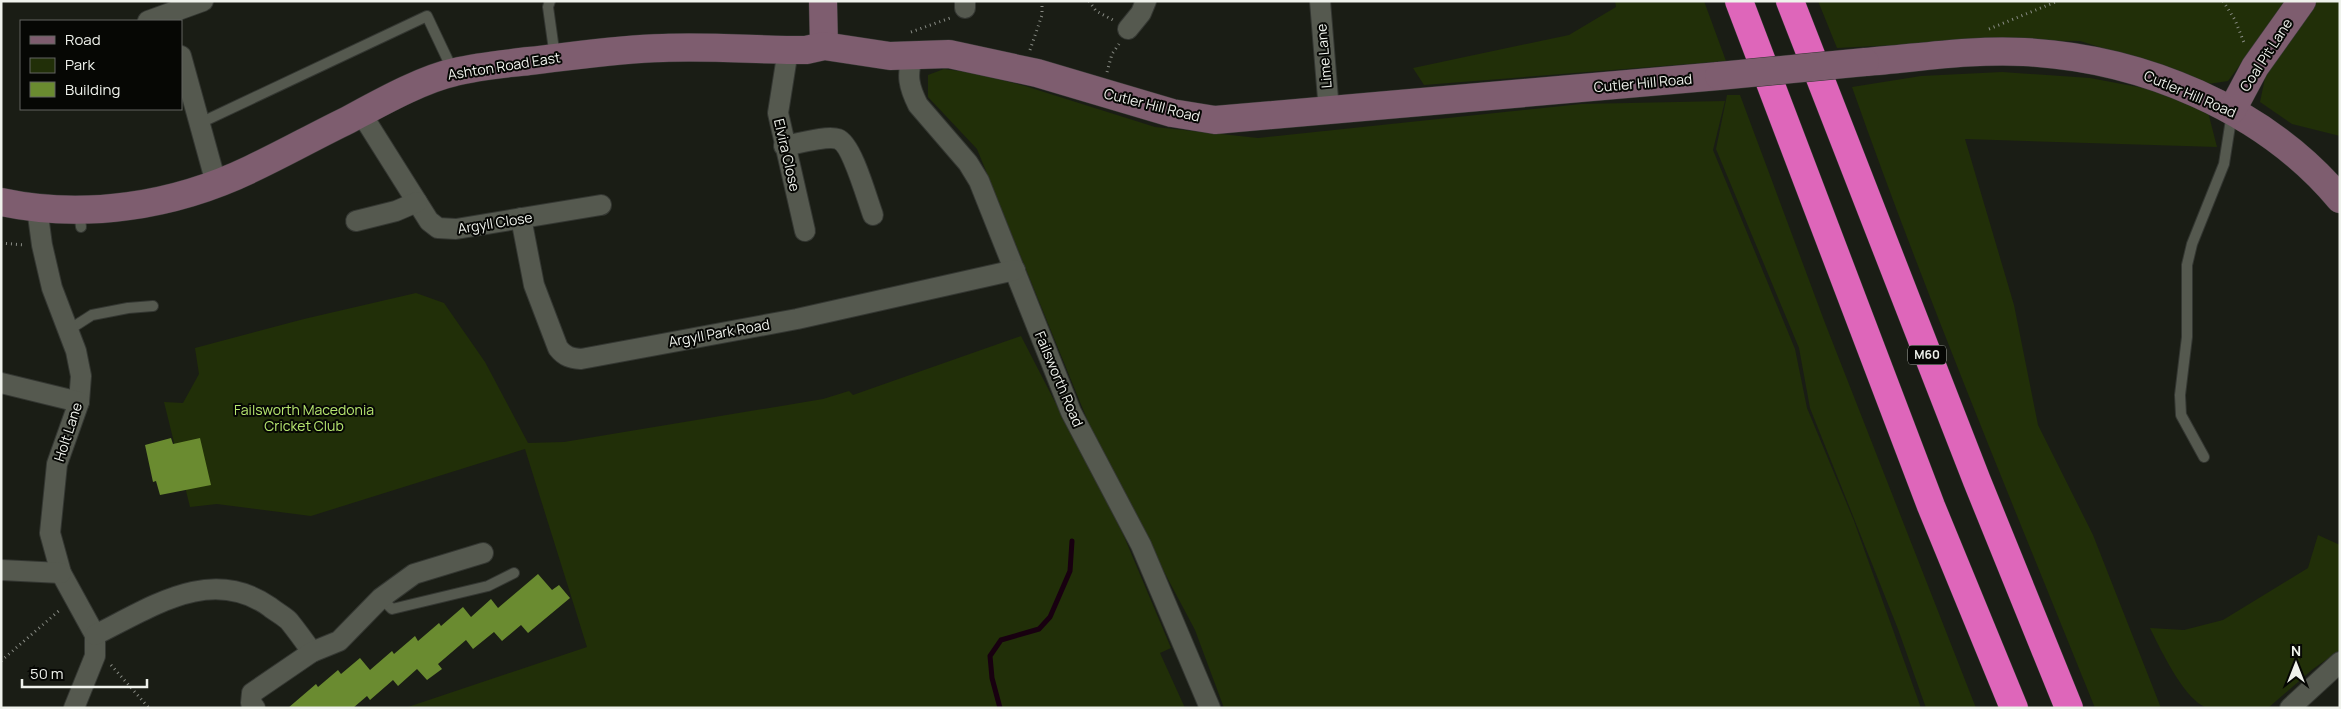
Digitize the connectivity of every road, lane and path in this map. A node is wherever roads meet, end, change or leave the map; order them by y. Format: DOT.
graph roads {
  1 [pos="202,1"];
  2 [pos="550,1"];
  3 [pos="823,1"];
  4 [pos="1042,1"];
  5 [pos="1089,1"];
  6 [pos="1146,1"];
  7 [pos="1320,1"];
  8 [pos="1739,1"];
  9 [pos="1790,1"];
  10 [pos="2058,1"];
  11 [pos="2224,1"];
  12 [pos="2302,1"];
  13 [pos="965,4"];
  14 [pos="170,12"];
  15 [pos="150,20"];
  16 [pos="1128,29"];
  17 [pos="911,45"];
  18 [pos="824,46"];
  19 [pos="788,50"];
  20 [pos="1977,53"];
  21 [pos="556,58"];
  22 [pos="182,60"];
  23 [pos="2254,67"];
  24 [pos="1023,69"];
  25 [pos="454,72"];
  26 [pos="1102,93"];
  27 [pos="2232,110"];
  28 [pos="1328,111"];
  29 [pos="361,113"];
  30 [pos="198,124"];
  31 [pos="784,146"];
  32 [pos="216,183"];
  33 [pos="2340,199"];
  34 [pos="1,202"];
  35 [pos="417,202"];
  36 [pos="601,205"];
  37 [pos="37,208"];
  38 [pos="873,214"];
  39 [pos="521,218"];
  40 [pos="356,221"];
  41 [pos="805,231"];
  42 [pos="1,243"];
  43 [pos="42,244"];
  44 [pos="1015,270"];
  45 [pos="154,306"];
  46 [pos="67,331"];
  47 [pos="1,383"];
  48 [pos="79,402"];
  49 [pos="2204,457"];
  50 [pos="483,553"];
  51 [pos="1,570"];
  52 [pos="61,573"];
  53 [pos="514,573"];
  54 [pos="75,598"];
  55 [pos="381,598"];
  56 [pos="95,634"];
  57 [pos="312,652"];
  58 [pos="95,656"];
  59 [pos="1,661"];
  60 [pos="2340,662"];
  61 [pos="2300,704"];
  62 [pos="74,708"];
  63 [pos="149,708"];
  64 [pos="255,708"];
  65 [pos="1210,708"];
  66 [pos="2014,708"];
  67 [pos="2069,708"];
  1 -- 14 [label="street"];
  2 -- 21 [label="lane"];
  3 -- 18 [label="street"];
  4 -- 24 [label="path"];
  5 -- 16 [label="path"];
  6 -- 16 [label="street"];
  7 -- 28 [label="street, Lime Lane"];
  8 -- 66 [label="highway"];
  9 -- 67 [label="highway, M60"];
  10 -- 20 [label="path"];
  11 -- 23 [label="path"];
  12 -- 23 [label="street, Coal Pit Lane"];
  13 -- 17 [label="path"];
  14 -- 15 [label="street"];
  16 -- 26 [label="path"];
  17 -- 18 [label="street, Ashton Road East"];
  17 -- 24 [label="street, Cutler Hill Road"];
  17 -- 44 [label="street, Failsworth Road"];
  18 -- 19 [label="street, Ashton Road East"];
  19 -- 21 [label="street, Ashton Road East"];
  19 -- 31 [label="street, Elvira Close"];
  20 -- 27 [label="street, Cutler Hill Road"];
  20 -- 28 [label="street, Cutler Hill Road, bridge"];
  21 -- 25 [label="street, Ashton Road East"];
  22 -- 30 [label="street"];
  23 -- 27 [label="street, Coal Pit Lane"];
  24 -- 26 [label="street, Cutler Hill Road"];
  25 -- 29 [label="street, Ashton Road East"];
  25 -- 30 [label="lane"];
  26 -- 28 [label="street, Cutler Hill Road"];
  27 -- 33 [label="street, Cutler Hill Road"];
  27 -- 49 [label="lane"];
  29 -- 32 [label="street, Ashton Road East"];
  29 -- 35 [label="street, Argyll Close"];
  30 -- 32 [label="street"];
  31 -- 38 [label="street"];
  31 -- 41 [label="street, Elvira Close"];
  32 -- 37 [label="street, Ashton Road East"];
  34 -- 37 [label="street, Ashton Road East"];
  35 -- 39 [label="street, Argyll Close"];
  35 -- 40 [label="street"];
  36 -- 39 [label="street, Argyll Close"];
  37 -- 43 [label="street, Holt Lane"];
  39 -- 44 [label="street, Argyll Park Road"];
  42 -- 43 [label="path"];
  43 -- 46 [label="street, Holt Lane"];
  44 -- 65 [label="street, Failsworth Road"];
  45 -- 46 [label="lane"];
  46 -- 48 [label="street, Holt Lane"];
  47 -- 48 [label="street"];
  48 -- 52 [label="street, Holt Lane"];
  50 -- 55 [label="street"];
  51 -- 52 [label="street"];
  52 -- 54 [label="street, Holt Lane"];
  53 -- 55 [label="lane"];
  54 -- 56 [label="street, Holt Lane"];
  54 -- 59 [label="path"];
  55 -- 57 [label="street"];
  56 -- 57 [label="street"];
  56 -- 58 [label="street"];
  57 -- 64 [label="street"];
  58 -- 62 [label="street"];
  58 -- 63 [label="path"];
  60 -- 61 [label="street"];
}
